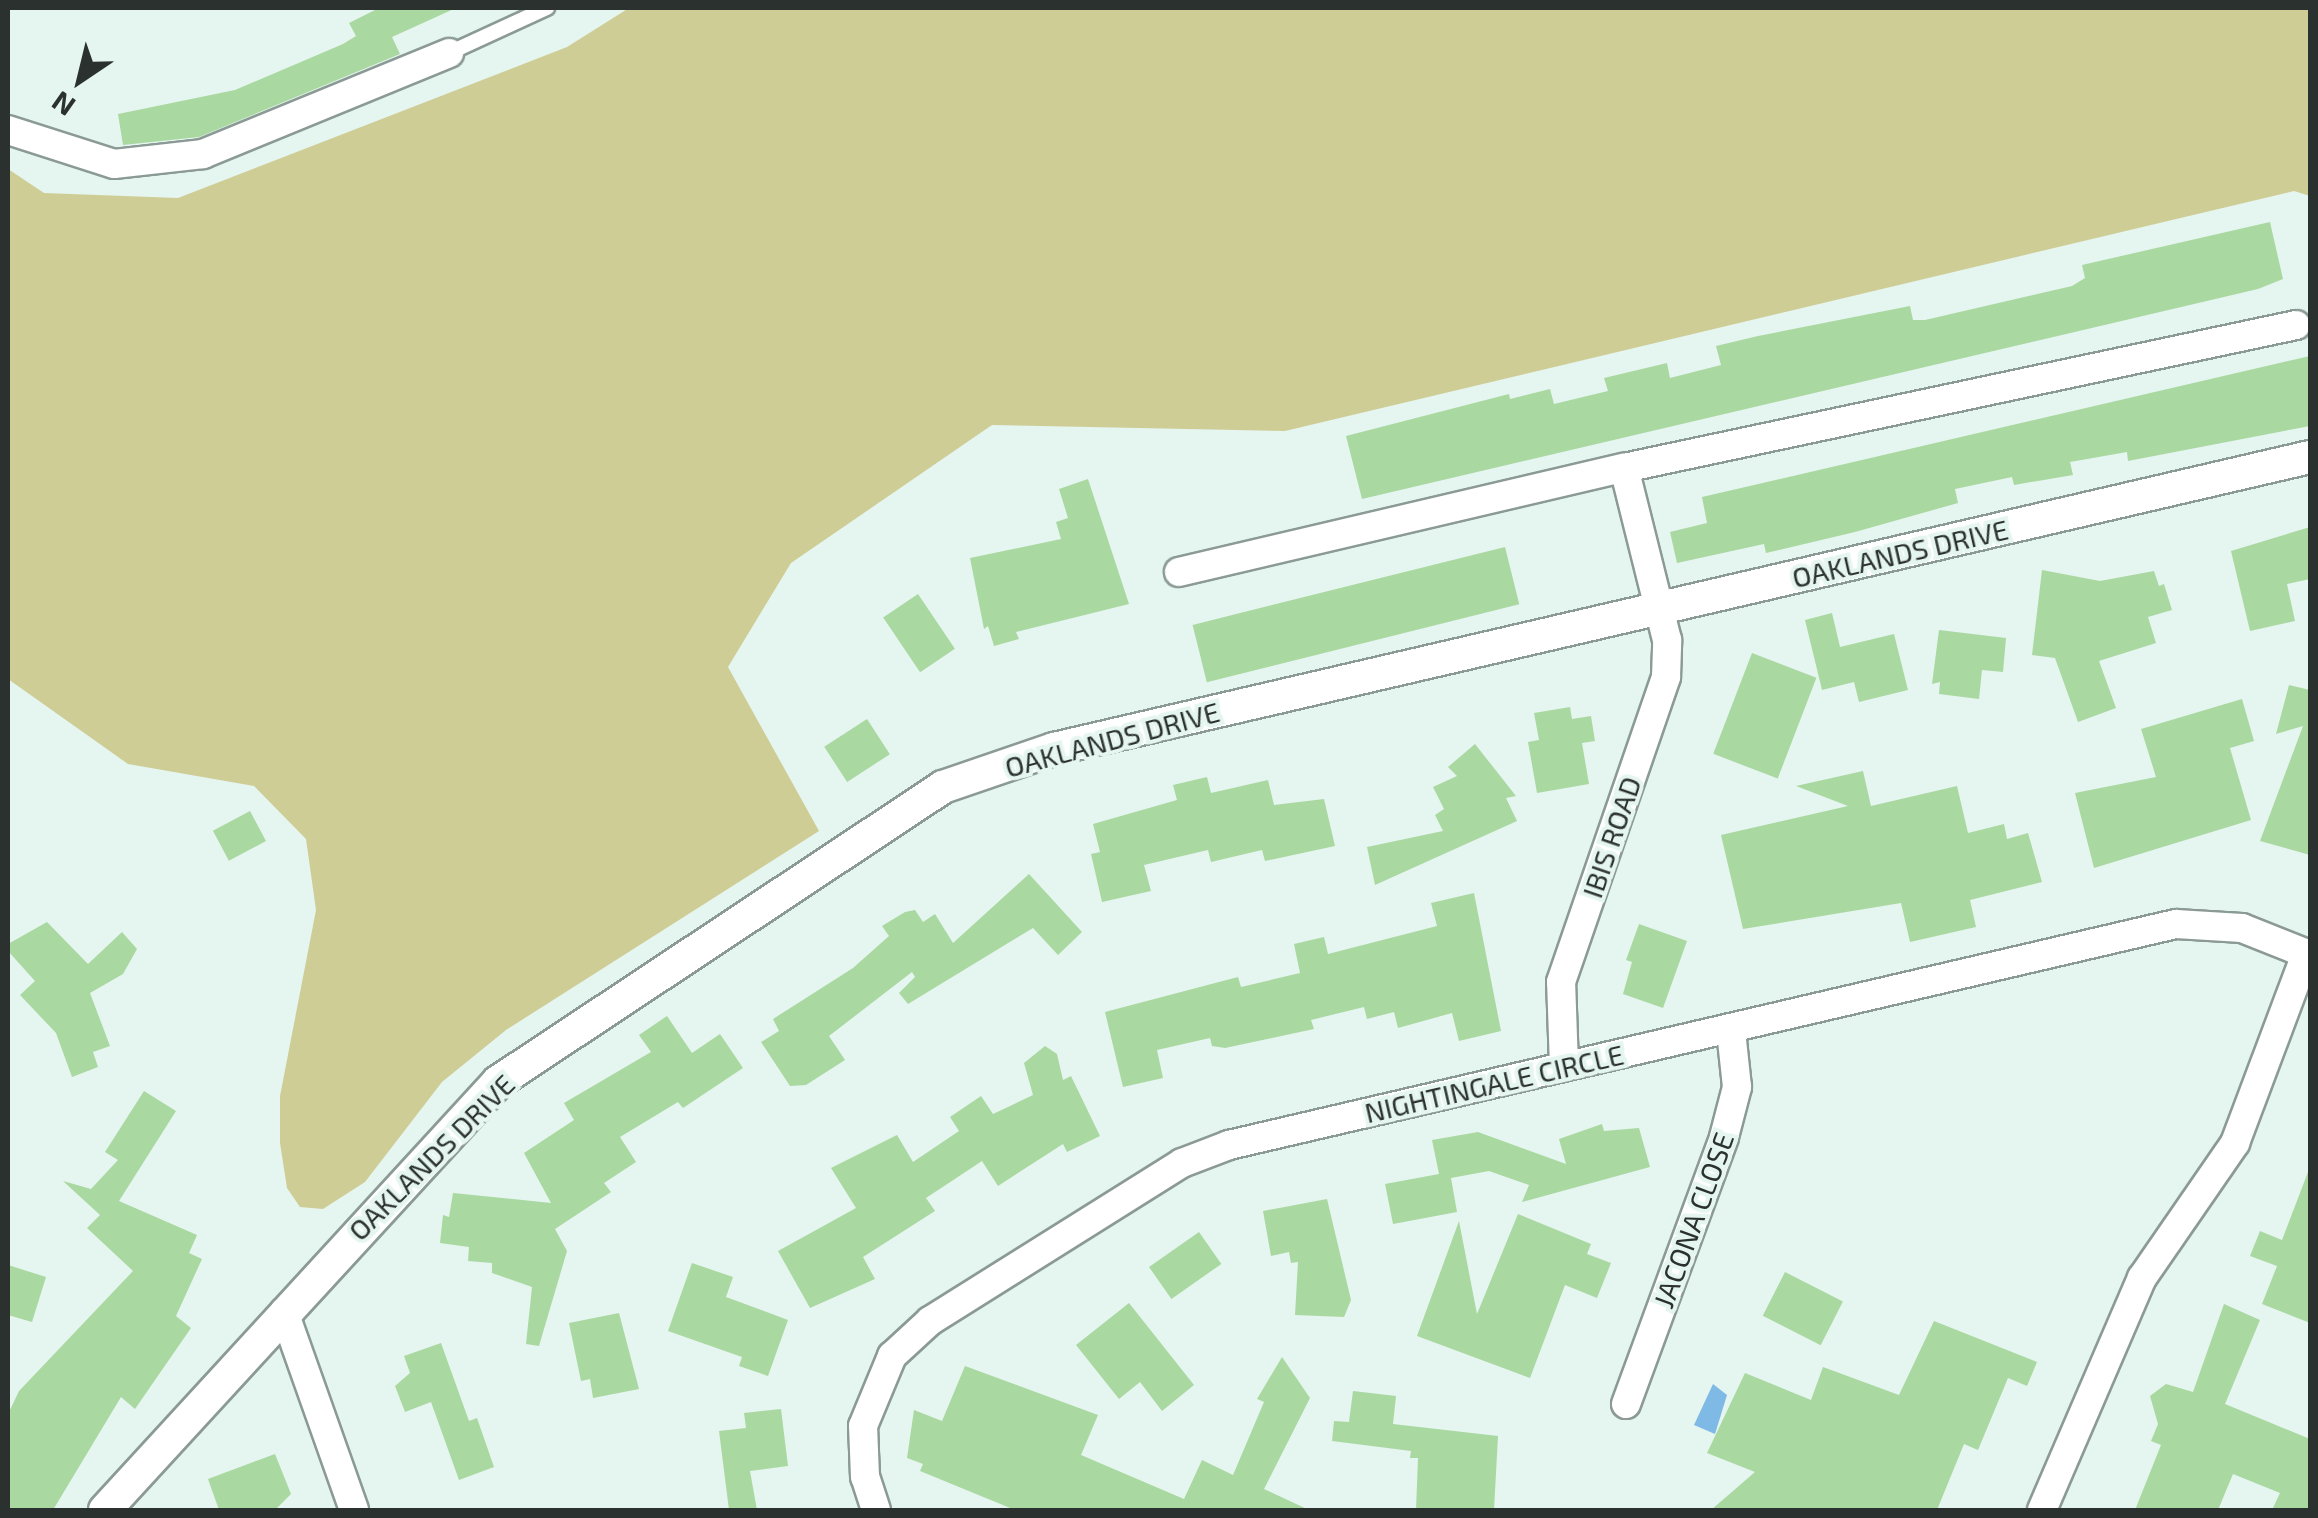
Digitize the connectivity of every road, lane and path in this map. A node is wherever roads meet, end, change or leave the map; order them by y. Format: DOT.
graph roads {
  1 [pos="547,8"];
  2 [pos="449,53"];
  3 [pos="8,130"];
  4 [pos="2296,325"];
  5 [pos="2310,457"];
  6 [pos="1624,468"];
  7 [pos="1179,572"];
  8 [pos="1658,610"];
  9 [pos="2308,954"];
  10 [pos="1732,1031"];
  11 [pos="1564,1066"];
  12 [pos="284,1312"];
  13 [pos="1626,1404"];
  14 [pos="121,1503"];
  15 [pos="354,1510"];
  16 [pos="876,1510"];
  17 [pos="2042,1510"];
  1 -- 2 [label="lane"];
  2 -- 3 [label="street"];
  4 -- 6 [label="street"];
  5 -- 8 [label="street, OAKLANDS DRIVE"];
  6 -- 7 [label="street"];
  6 -- 8 [label="street, IBIS ROAD"];
  8 -- 11 [label="street, IBIS ROAD"];
  8 -- 12 [label="street, OAKLANDS DRIVE"];
  9 -- 10 [label="street, NIGHTINGALE CIRCLE"];
  9 -- 17 [label="street, NIGHTINGALE CIRCLE"];
  10 -- 11 [label="street, NIGHTINGALE CIRCLE"];
  10 -- 13 [label="street, JACONA CLOSE"];
  11 -- 16 [label="street, NIGHTINGALE CIRCLE"];
  12 -- 14 [label="street, OAKLANDS DRIVE"];
  12 -- 15 [label="street"];
}
